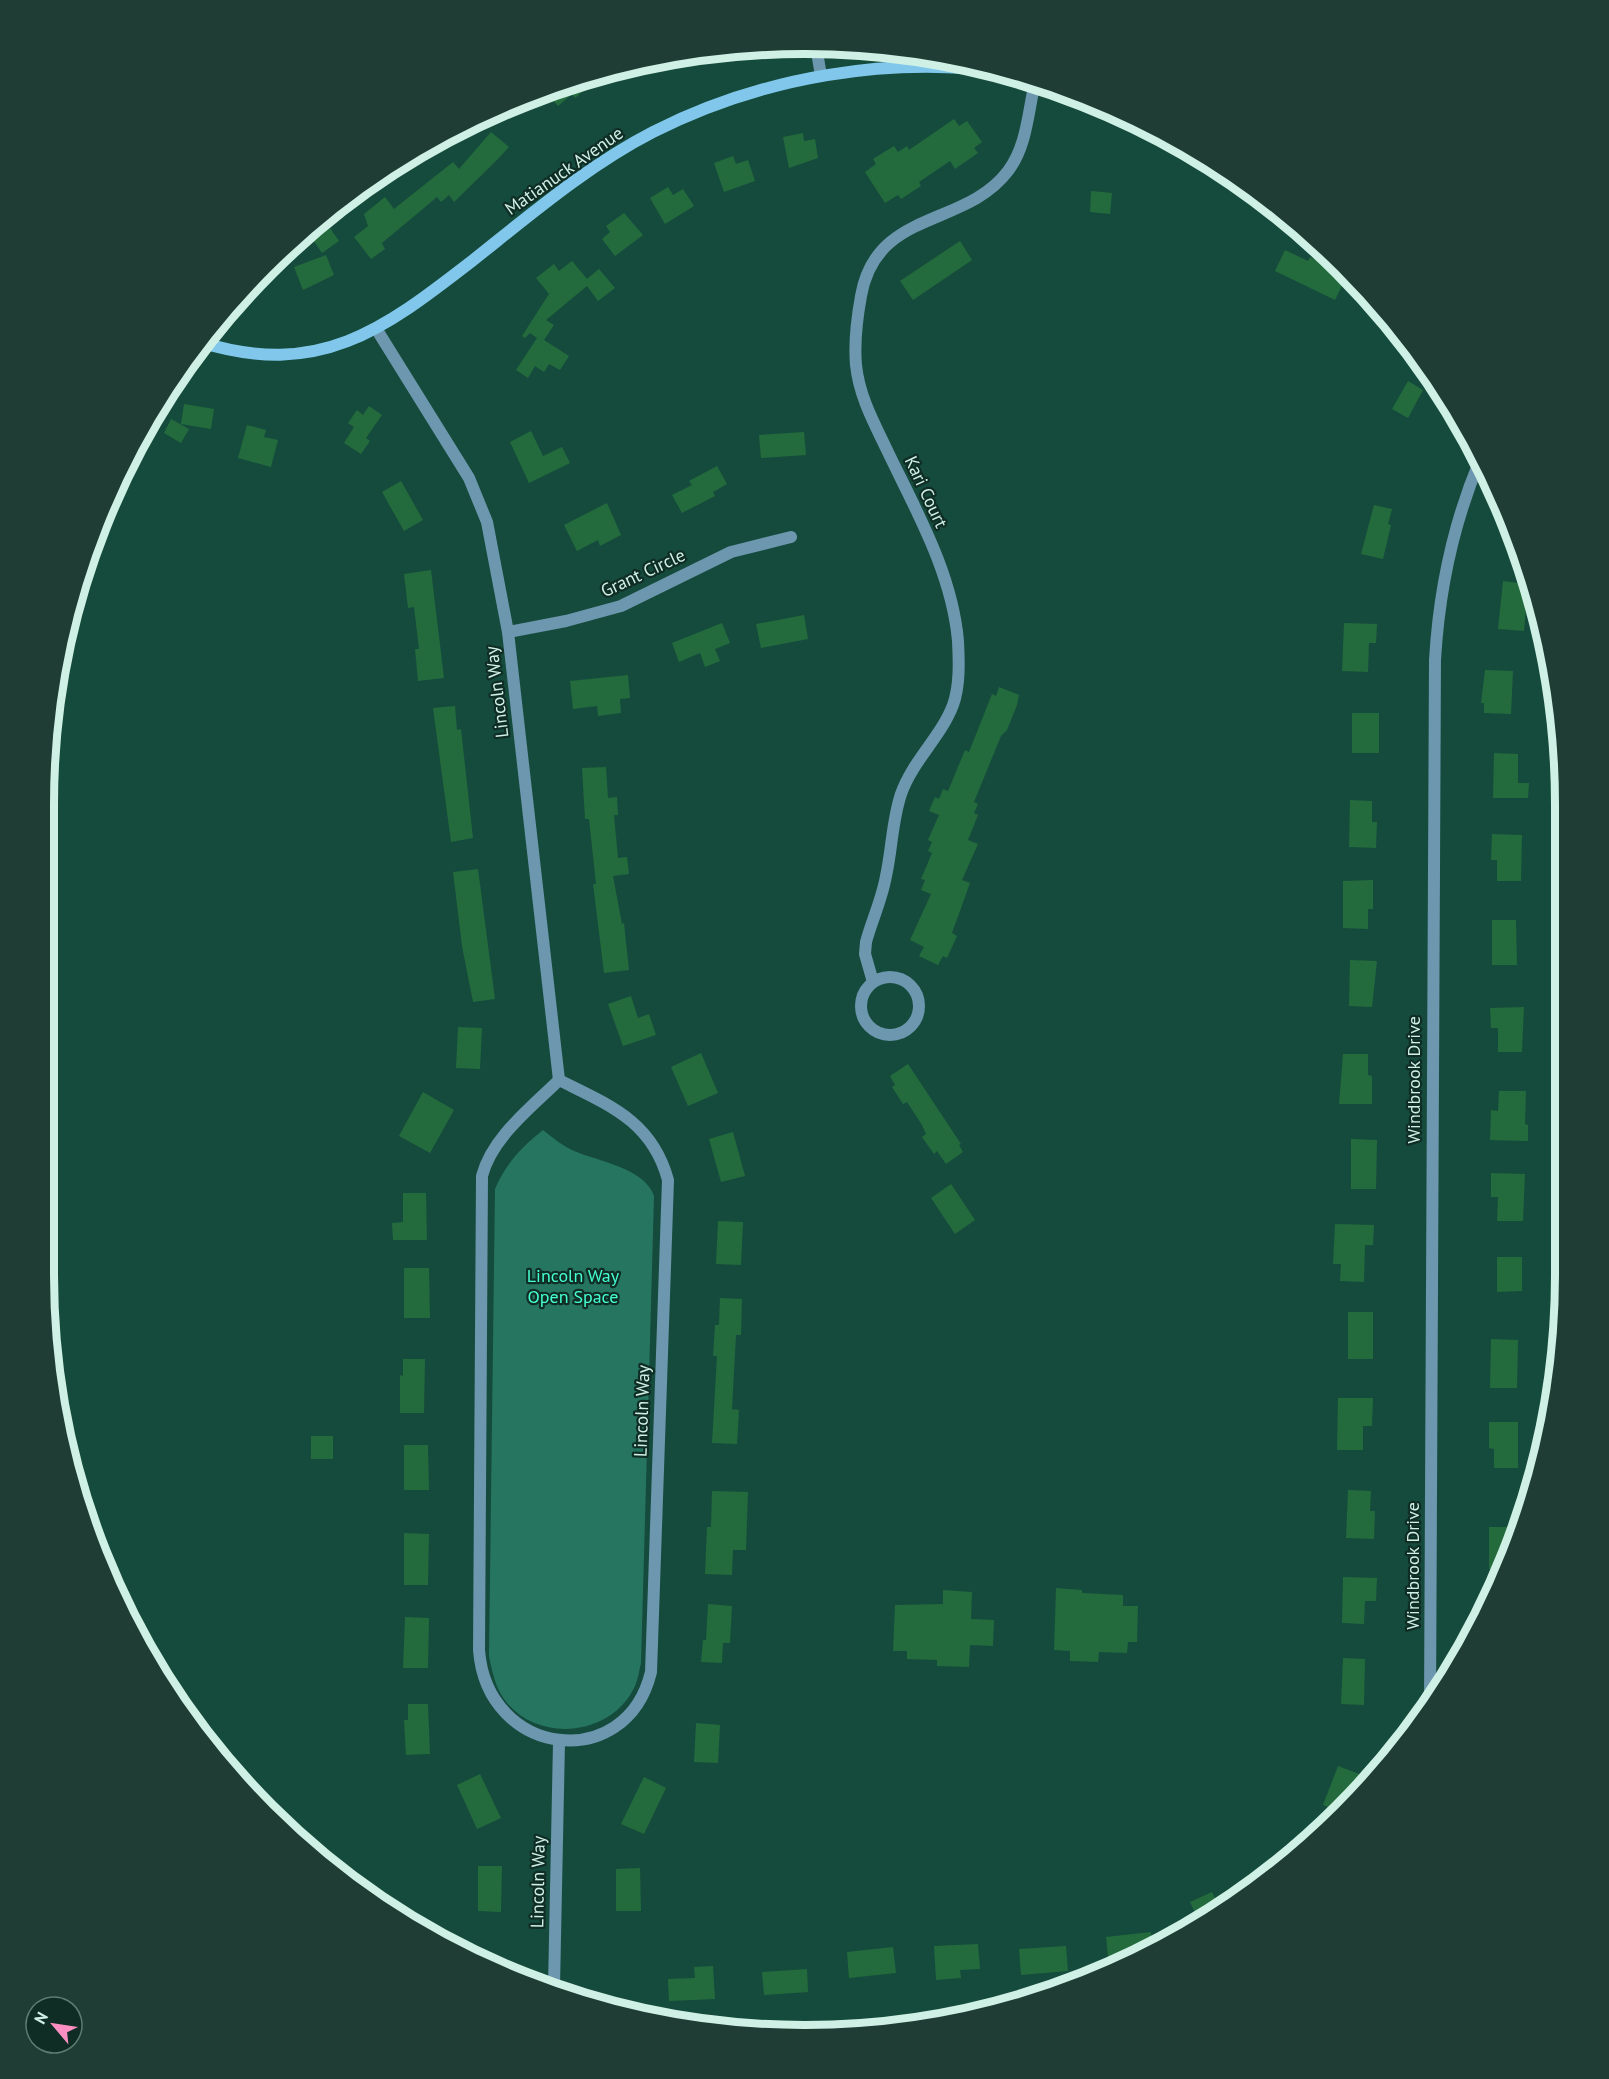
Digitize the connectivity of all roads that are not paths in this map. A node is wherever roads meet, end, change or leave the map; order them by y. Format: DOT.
graph roads {
  1 [pos="818,55"];
  2 [pos="945,67"];
  3 [pos="822,75"];
  4 [pos="1033,90"];
  5 [pos="376,330"];
  6 [pos="212,345"];
  7 [pos="1476,470"];
  8 [pos="791,537"];
  9 [pos="508,632"];
  10 [pos="873,982"];
  11 [pos="559,1080"];
  12 [pos="1430,1689"];
  13 [pos="559,1742"];
  14 [pos="554,1982"];
  1 -- 3 [label="street"];
  2 -- 3 [label="street, Matianuck Avenue"];
  3 -- 5 [label="street, Matianuck Avenue"];
  4 -- 10 [label="street, Kari Court"];
  5 -- 6 [label="street, Matianuck Avenue"];
  5 -- 9 [label="street, Lincoln Way"];
  7 -- 12 [label="street, Windbrook Drive"];
  8 -- 9 [label="street, Grant Circle"];
  9 -- 11 [label="street, Lincoln Way"];
  10 -- 10 [label="street"];
  11 -- 13 [label="street"];
  11 -- 13 [label="street, Lincoln Way"];
  13 -- 14 [label="street, Lincoln Way"];
}
